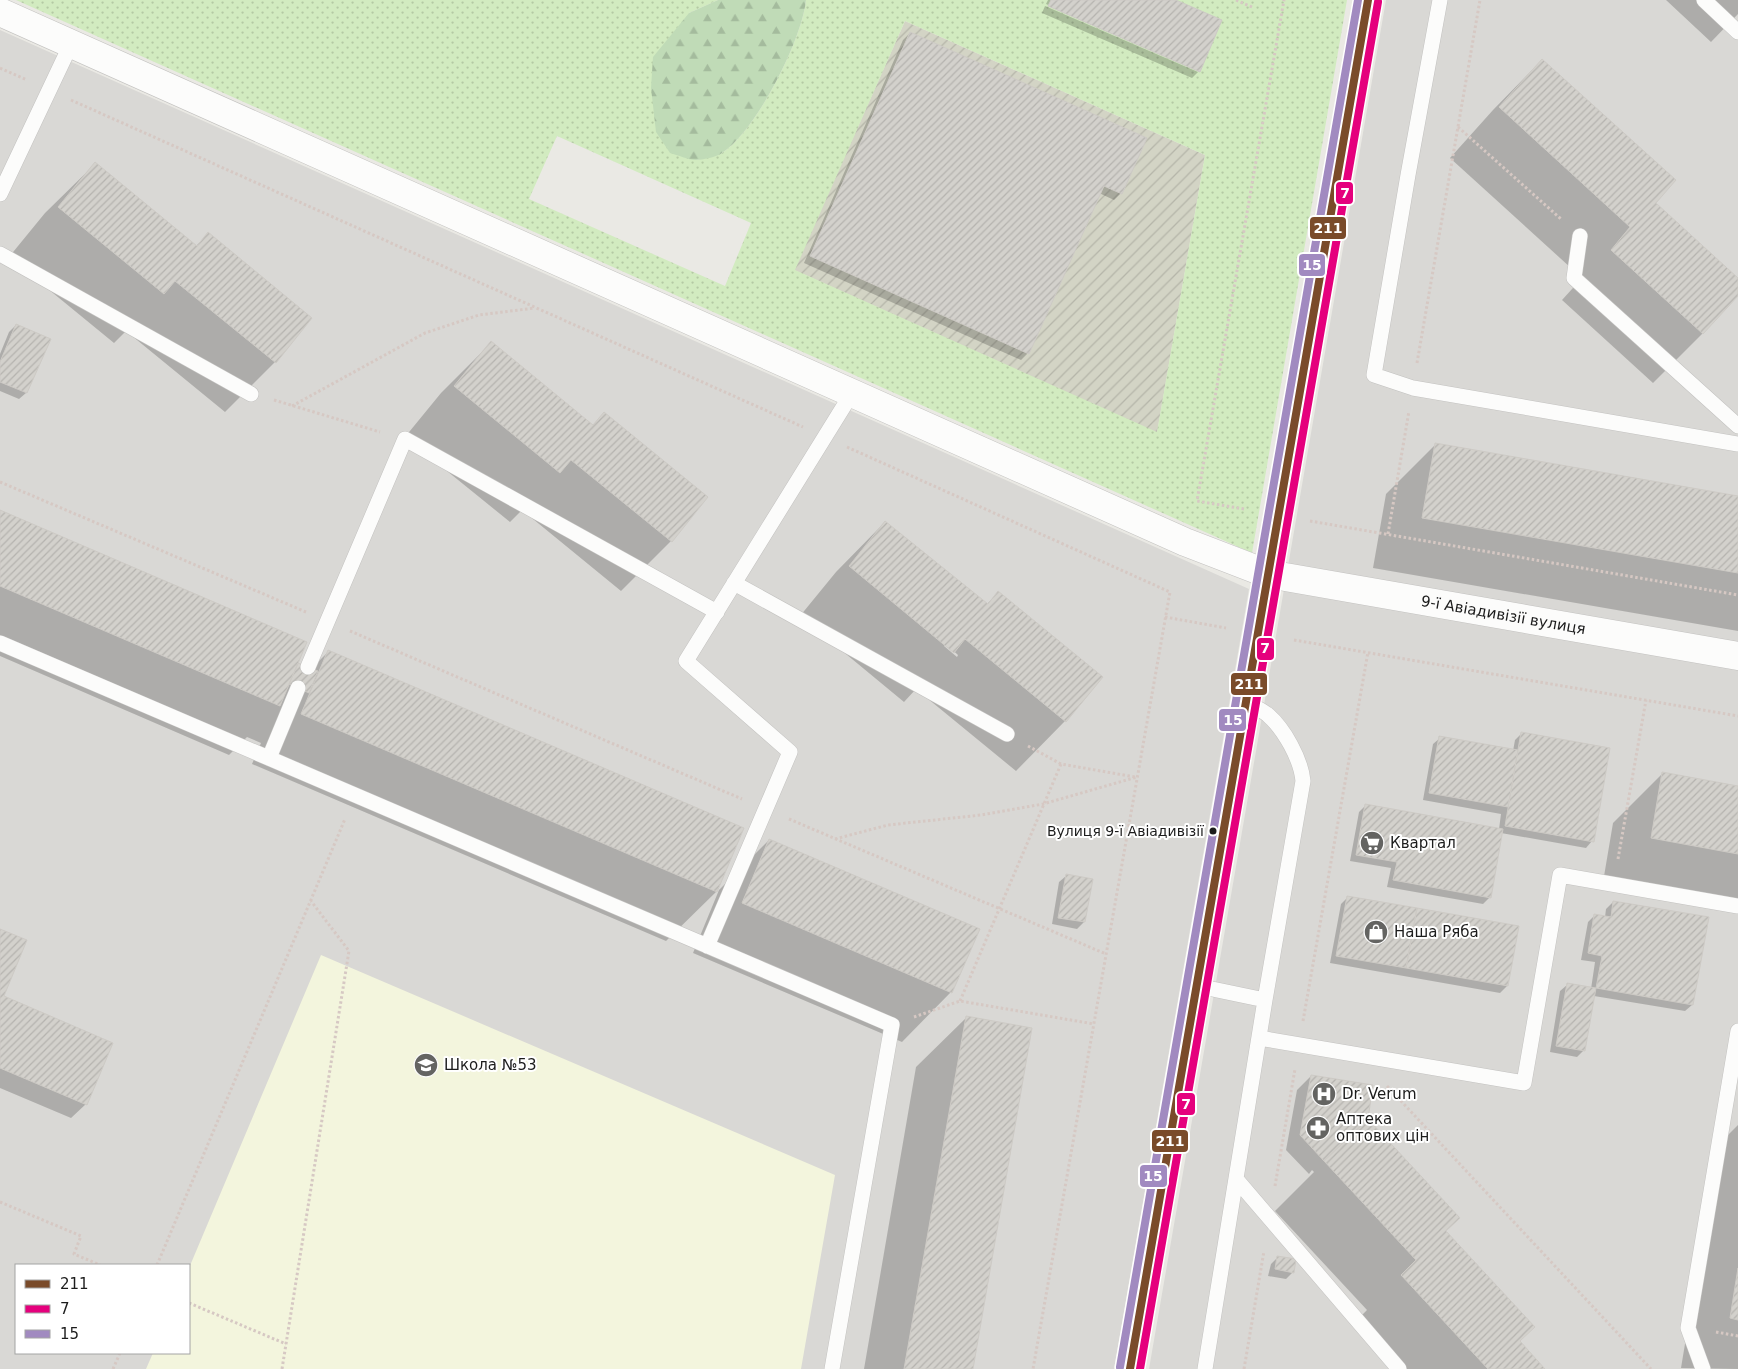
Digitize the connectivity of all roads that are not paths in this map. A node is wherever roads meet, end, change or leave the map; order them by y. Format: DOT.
graph roads {
  1 [pos="1368,0"];
  2 [pos="1440,0"];
  3 [pos="1704,0"];
  4 [pos="0,12"];
  5 [pos="1738,32"];
  6 [pos="71,44"];
  7 [pos="0,194"];
  8 [pos="1580,236"];
  9 [pos="0,254"];
  10 [pos="852,393"];
  11 [pos="252,394"];
  12 [pos="1738,426"];
  13 [pos="1738,444"];
  14 [pos="1268,574"];
  15 [pos="734,583"];
  16 [pos="716,612"];
  17 [pos="0,643"];
  18 [pos="1738,656"];
  19 [pos="308,667"];
  20 [pos="298,688"];
  21 [pos="1247,702"];
  22 [pos="1008,734"];
  23 [pos="269,758"];
  24 [pos="1738,906"];
  25 [pos="707,946"];
  26 [pos="1198,986"];
  27 [pos="1265,1000"];
  28 [pos="1738,1031"];
  29 [pos="1259,1038"];
  30 [pos="1236,1179"];
  31 [pos="832,1369"];
  32 [pos="1130,1369"];
  33 [pos="1205,1369"];
  34 [pos="1399,1369"];
  35 [pos="1703,1369"];
  1 -- 14 [label="street"];
  2 -- 13 [label="lane"];
  3 -- 5 [label="lane"];
  4 -- 6 [label="street, 9-ї Авіадивізії вулиця"];
  6 -- 7 [label="lane"];
  6 -- 10 [label="street, 9-ї Авіадивізії вулиця"];
  8 -- 12 [label="lane"];
  9 -- 11 [label="lane"];
  10 -- 14 [label="street, 9-ї Авіадивізії вулиця"];
  10 -- 15 [label="lane"];
  14 -- 18 [label="street, 9-ї Авіадивізії вулиця"];
  14 -- 21 [label="street"];
  15 -- 16 [label="lane"];
  15 -- 22 [label="lane"];
  16 -- 19 [label="lane"];
  16 -- 25 [label="lane"];
  17 -- 23 [label="lane"];
  20 -- 23 [label="lane"];
  21 -- 26 [label="street"];
  21 -- 27 [label="lane"];
  23 -- 25 [label="lane"];
  24 -- 29 [label="lane"];
  25 -- 31 [label="lane"];
  26 -- 27 [label="lane"];
  26 -- 32 [label="street"];
  27 -- 29 [label="lane"];
  28 -- 35 [label="lane"];
  29 -- 30 [label="lane"];
  30 -- 33 [label="lane"];
  30 -- 34 [label="lane"];
}
